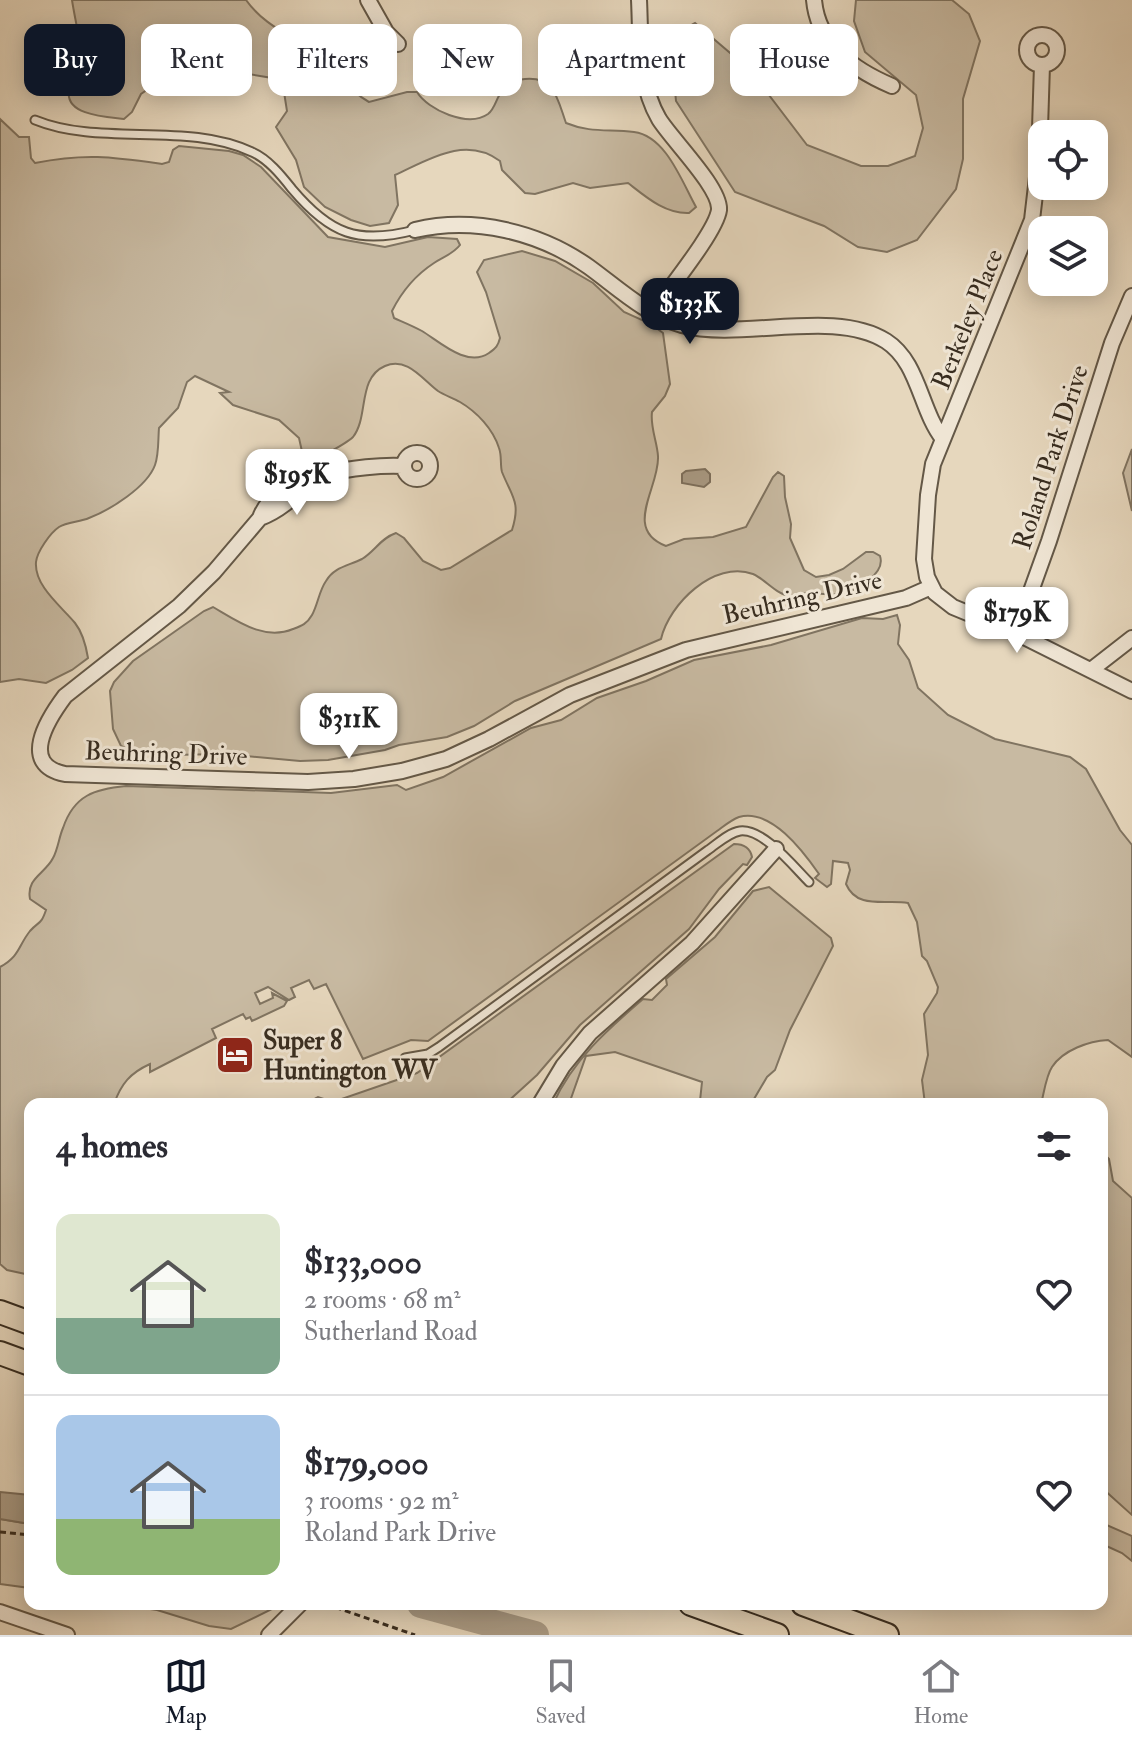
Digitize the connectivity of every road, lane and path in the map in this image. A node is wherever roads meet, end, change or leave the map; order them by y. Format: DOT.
graph roads {
  1 [pos="368,0"];
  2 [pos="639,0"];
  3 [pos="814,0"];
  4 [pos="398,44"];
  5 [pos="1042,65"];
  6 [pos="892,86"];
  7 [pos="35,120"];
  8 [pos="415,230"];
  9 [pos="1132,296"];
  10 [pos="653,312"];
  11 [pos="943,439"];
  12 [pos="403,466"];
  13 [pos="931,587"];
  14 [pos="1016,633"];
  15 [pos="1132,638"];
  16 [pos="1091,670"];
  17 [pos="1132,691"];
  18 [pos="776,849"];
  19 [pos="809,882"];
  20 [pos="405,1058"];
  21 [pos="544,1098"];
  22 [pos="0,1312"];
  23 [pos="24,1321"];
  24 [pos="0,1353"];
  25 [pos="24,1362"];
  26 [pos="0,1532"];
  27 [pos="24,1534"];
  28 [pos="295,1610"];
  29 [pos="343,1610"];
  30 [pos="708,1610"];
  31 [pos="819,1610"];
  32 [pos="0,1612"];
  33 [pos="67,1635"];
  34 [pos="269,1635"];
  35 [pos="415,1635"];
  36 [pos="777,1635"];
  37 [pos="887,1635"];
  1 -- 4 [label="street"];
  2 -- 10 [label="street"];
  3 -- 6 [label="street"];
  5 -- 11 [label="street, Berkeley Place"];
  7 -- 8 [label="lane"];
  8 -- 10 [label="street"];
  9 -- 14 [label="street, Roland Park Drive"];
  10 -- 11 [label="street"];
  11 -- 13 [label="street, Berkeley Place"];
  12 -- 13 [label="street, Beuhring Drive"];
  13 -- 14 [label="street"];
  14 -- 16 [label="street"];
  15 -- 16 [label="street"];
  16 -- 17 [label="street"];
  18 -- 19 [label="lane"];
  18 -- 20 [label="lane"];
  18 -- 21 [label="street"];
  22 -- 23 [label="main road"];
  24 -- 25 [label="main road"];
  26 -- 27 [label="path"];
  28 -- 34 [label="street"];
  29 -- 35 [label="path"];
  30 -- 36 [label="main road"];
  31 -- 37 [label="main road"];
  32 -- 33 [label="street"];
}
